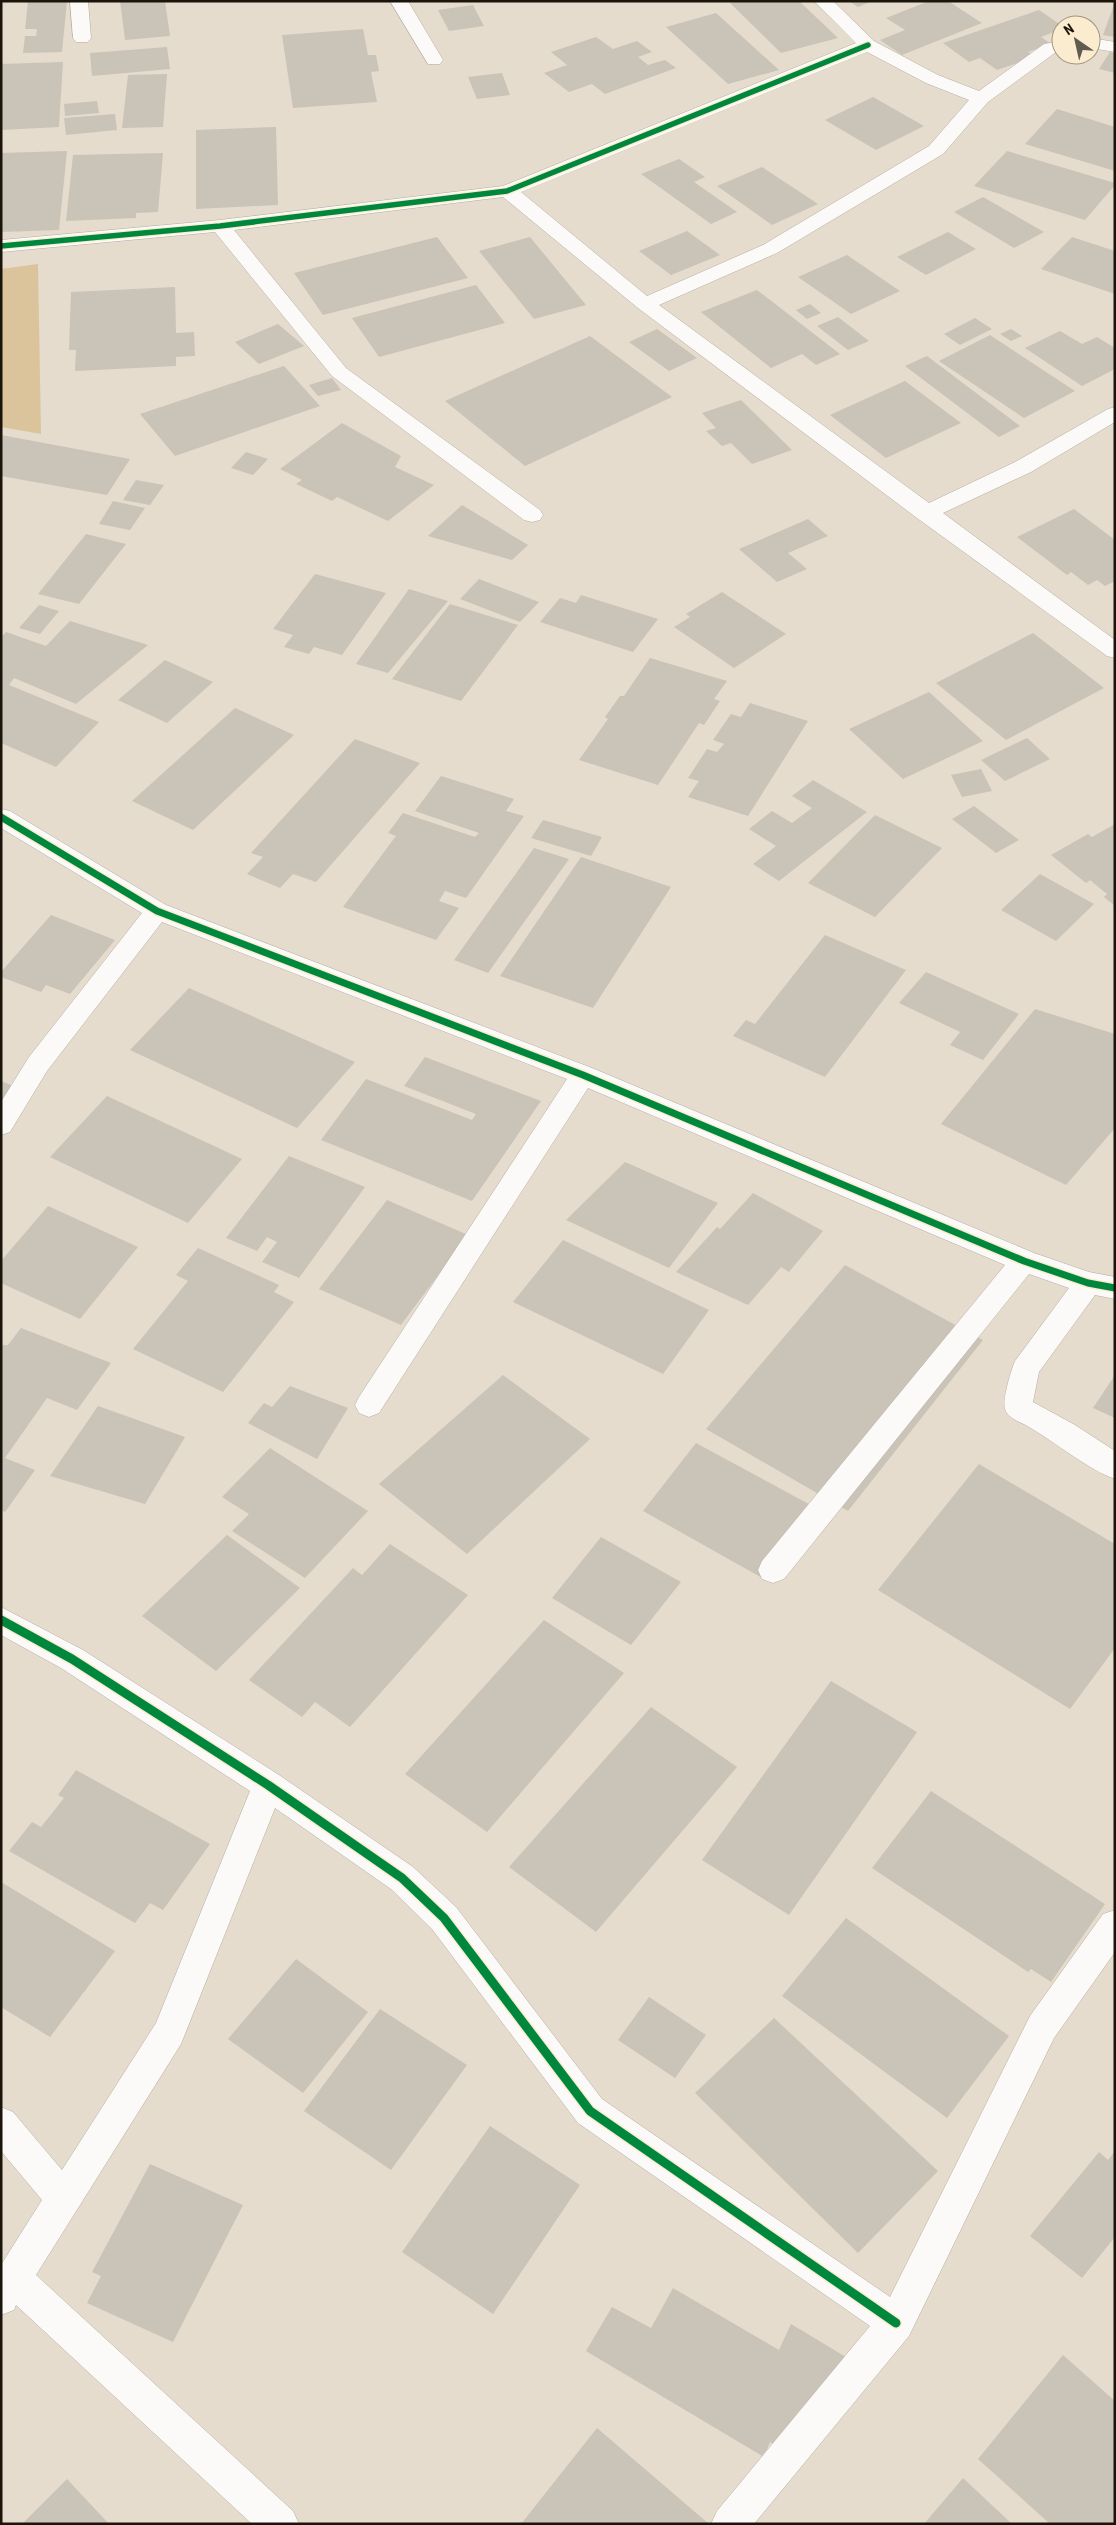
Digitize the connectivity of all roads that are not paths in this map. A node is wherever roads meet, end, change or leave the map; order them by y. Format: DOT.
graph roads {
  1 [pos="79,1"];
  2 [pos="399,1"];
  3 [pos="823,1"];
  4 [pos="82,38"];
  5 [pos="868,45"];
  6 [pos="1101,45"];
  7 [pos="1115,47"];
  8 [pos="1051,48"];
  9 [pos="434,60"];
  10 [pos="981,98"];
  11 [pos="507,190"];
  12 [pos="220,226"];
  13 [pos="1,246"];
  14 [pos="645,304"];
  15 [pos="1115,413"];
  16 [pos="925,513"];
  17 [pos="532,514"];
  18 [pos="1115,651"];
  19 [pos="1,817"];
  20 [pos="158,911"];
  21 [pos="583,1075"];
  22 [pos="1,1124"];
  23 [pos="1024,1261"];
  24 [pos="1101,1286"];
  25 [pos="369,1404"];
  26 [pos="1115,1467"];
  27 [pos="772,1570"];
  28 [pos="1,1620"];
  29 [pos="268,1785"];
  30 [pos="1115,1925"];
  31 [pos="1,2124"];
  32 [pos="63,2198"];
  33 [pos="7,2288"];
  34 [pos="896,2323"];
  35 [pos="280,2524"];
  36 [pos="730,2524"];
  1 -- 4 [label="street"];
  2 -- 9 [label="street"];
  3 -- 5 [label="street"];
  5 -- 10 [label="street"];
  5 -- 11 [label="street"];
  6 -- 7 [label="street"];
  8 -- 10 [label="street"];
  10 -- 14 [label="street"];
  11 -- 12 [label="street"];
  11 -- 14 [label="street"];
  12 -- 13 [label="street"];
  12 -- 17 [label="street"];
  14 -- 16 [label="street"];
  15 -- 16 [label="street"];
  16 -- 18 [label="street"];
  19 -- 20 [label="street"];
  20 -- 21 [label="street"];
  20 -- 22 [label="street"];
  21 -- 23 [label="street"];
  21 -- 25 [label="street"];
  23 -- 24 [label="street"];
  23 -- 27 [label="street"];
  24 -- 26 [label="street"];
  28 -- 29 [label="street"];
  29 -- 32 [label="street"];
  29 -- 34 [label="street"];
  30 -- 34 [label="street"];
  31 -- 32 [label="street"];
  32 -- 33 [label="street"];
  33 -- 35 [label="street"];
  34 -- 36 [label="street"];
}
